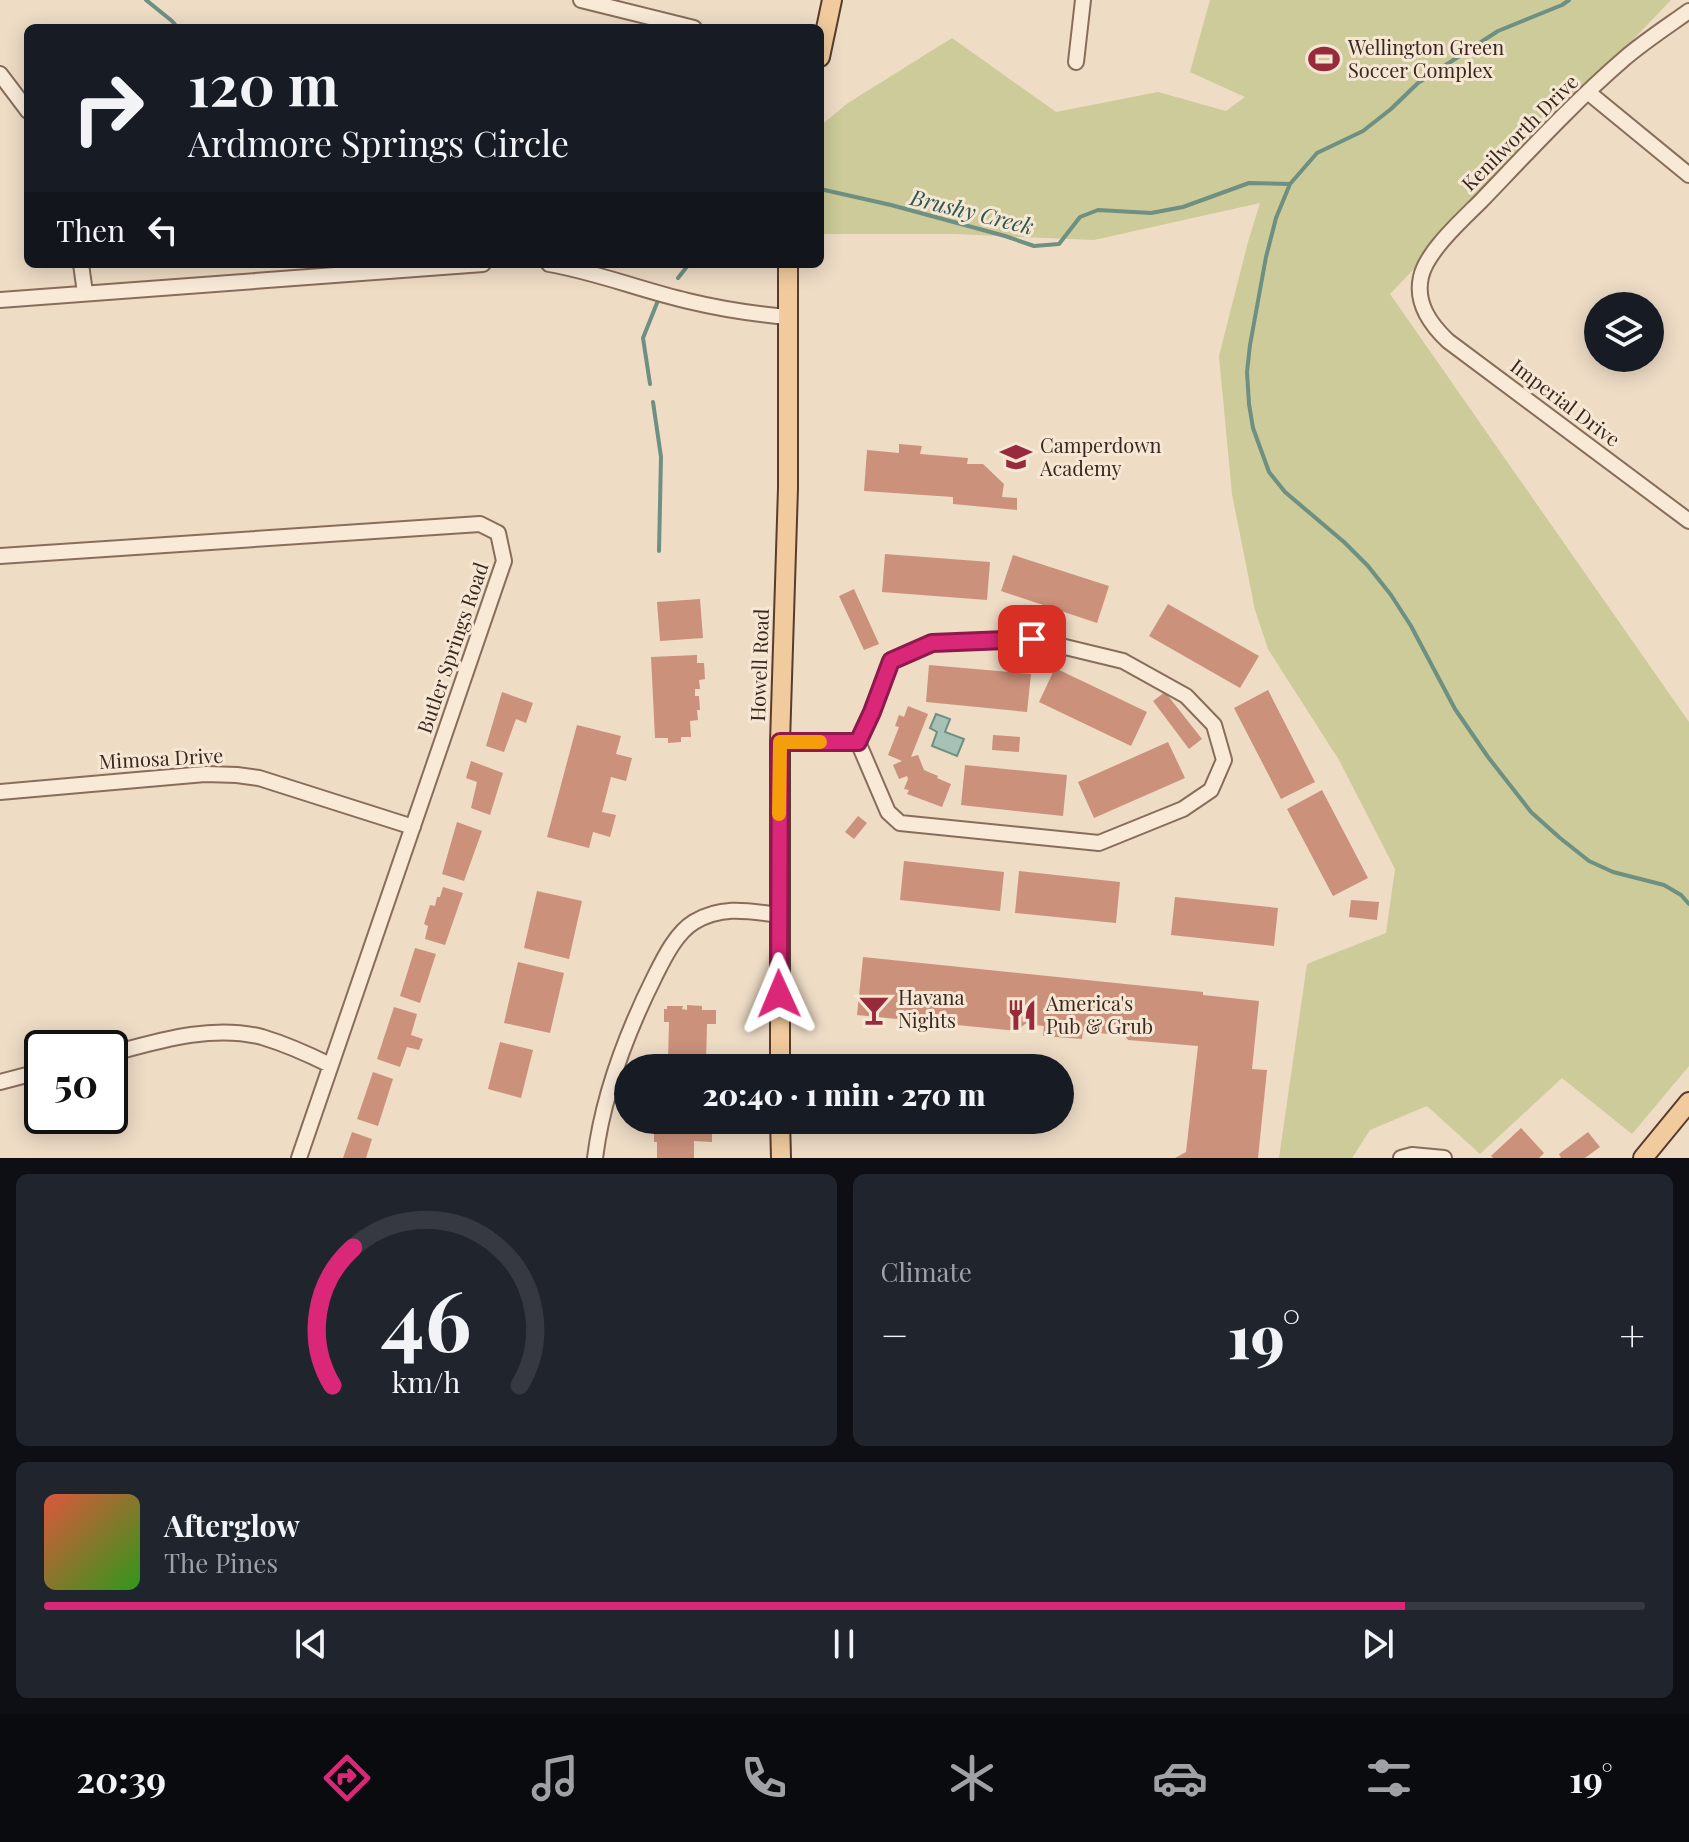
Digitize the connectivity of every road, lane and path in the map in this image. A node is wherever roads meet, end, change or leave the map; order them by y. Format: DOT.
graph roads {
  1 [pos="581,0"];
  2 [pos="832,0"];
  3 [pos="1083,0"];
  4 [pos="1689,11"];
  5 [pos="678,24"];
  6 [pos="824,37"];
  7 [pos="1076,62"];
  8 [pos="0,74"];
  9 [pos="1589,93"];
  10 [pos="24,106"];
  11 [pos="1689,175"];
  12 [pos="82,268"];
  13 [pos="428,268"];
  14 [pos="566,268"];
  15 [pos="788,268"];
  16 [pos="85,293"];
  17 [pos="0,300"];
  18 [pos="1423,310"];
  19 [pos="788,317"];
  20 [pos="1689,521"];
  21 [pos="0,556"];
  22 [pos="780,742"];
  23 [pos="858,742"];
  24 [pos="0,792"];
  25 [pos="413,827"];
  26 [pos="779,915"];
  27 [pos="128,1050"];
  28 [pos="780,1054"];
  29 [pos="330,1065"];
  30 [pos="24,1076"];
  31 [pos="0,1082"];
  32 [pos="1689,1102"];
  33 [pos="780,1134"];
  34 [pos="299,1158"];
  35 [pos="595,1158"];
  36 [pos="781,1158"];
  37 [pos="1401,1158"];
  38 [pos="1444,1158"];
  39 [pos="1643,1158"];
  1 -- 5 [label="street"];
  2 -- 6 [label="main road"];
  3 -- 7 [label="street"];
  4 -- 9 [label="street, Kenilworth Drive"];
  8 -- 10 [label="street"];
  9 -- 11 [label="street"];
  9 -- 18 [label="street, Kenilworth Drive"];
  12 -- 16 [label="street"];
  13 -- 16 [label="street"];
  14 -- 19 [label="street"];
  15 -- 19 [label="main road, Howell Road"];
  16 -- 17 [label="street"];
  18 -- 20 [label="street, Imperial Drive"];
  19 -- 22 [label="main road, Howell Road"];
  21 -- 25 [label="street, Butler Springs Road"];
  22 -- 23 [label="street"];
  22 -- 26 [label="main road, Howell Road"];
  23 -- 23 [label="street"];
  24 -- 25 [label="street, Mimosa Drive"];
  25 -- 29 [label="street, Butler Springs Road"];
  26 -- 28 [label="main road, Howell Road"];
  26 -- 35 [label="street"];
  27 -- 29 [label="street"];
  29 -- 34 [label="street, Butler Springs Road"];
  30 -- 31 [label="street"];
  32 -- 39 [label="main road"];
  33 -- 36 [label="main road"];
  37 -- 38 [label="street"];
}
